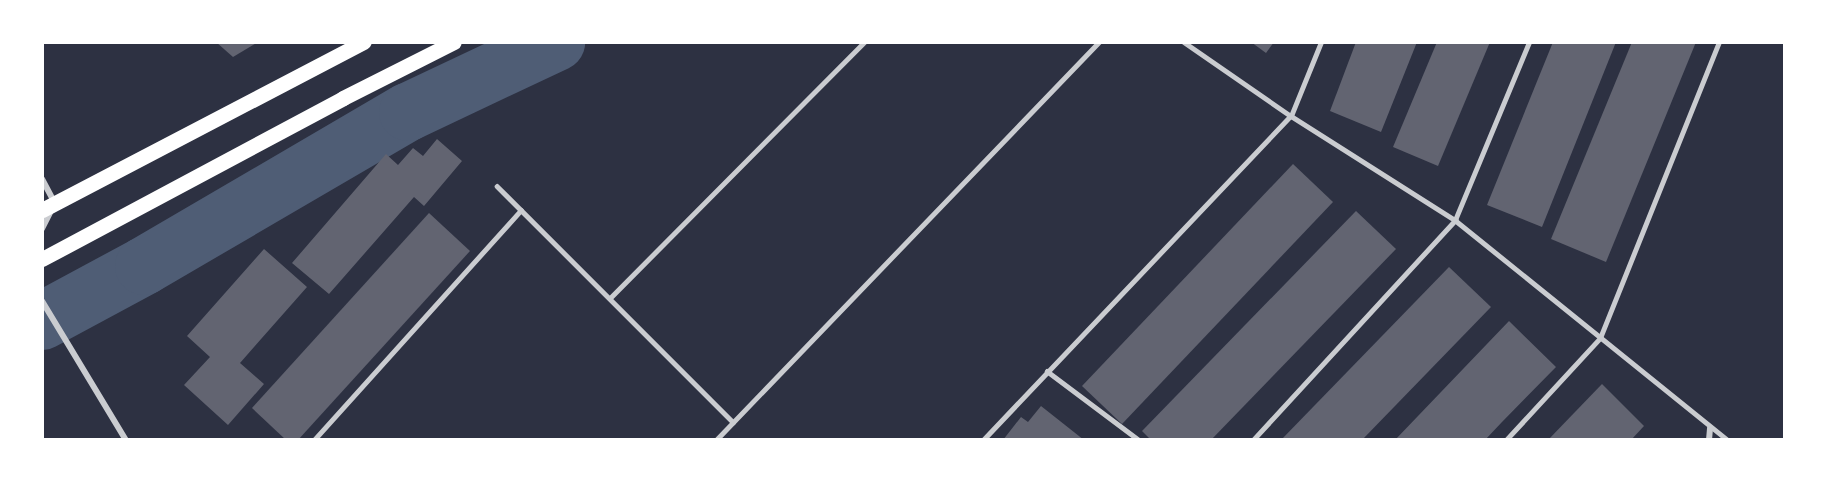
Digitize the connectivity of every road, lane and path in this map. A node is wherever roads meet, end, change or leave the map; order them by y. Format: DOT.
graph roads {
  1 [pos="364,42"];
  2 [pos="454,42"];
  3 [pos="864,42"];
  4 [pos="1099,42"];
  5 [pos="1184,42"];
  6 [pos="1321,42"];
  7 [pos="1529,42"];
  8 [pos="1719,42"];
  9 [pos="1291,116"];
  10 [pos="42,180"];
  11 [pos="497,186"];
  12 [pos="49,206"];
  13 [pos="521,210"];
  14 [pos="1455,220"];
  15 [pos="42,229"];
  16 [pos="42,259"];
  17 [pos="610,298"];
  18 [pos="42,301"];
  19 [pos="1600,338"];
  20 [pos="1047,371"];
  21 [pos="733,422"];
  22 [pos="1710,428"];
  23 [pos="126,440"];
  24 [pos="314,440"];
  25 [pos="716,440"];
  26 [pos="983,440"];
  27 [pos="1138,440"];
  28 [pos="1253,440"];
  29 [pos="1506,440"];
  30 [pos="1709,440"];
  31 [pos="1728,440"];
  1 -- 12 [label="main road"];
  2 -- 16 [label="main road"];
  3 -- 17 [label="lane"];
  4 -- 21 [label="lane"];
  5 -- 9 [label="lane"];
  6 -- 9 [label="lane"];
  7 -- 14 [label="lane"];
  8 -- 19 [label="lane"];
  9 -- 14 [label="lane"];
  9 -- 20 [label="lane"];
  10 -- 12 [label="street"];
  11 -- 13 [label="lane"];
  12 -- 15 [label="street"];
  13 -- 17 [label="lane"];
  13 -- 24 [label="lane"];
  14 -- 19 [label="lane"];
  14 -- 28 [label="lane"];
  17 -- 21 [label="lane"];
  18 -- 23 [label="street"];
  19 -- 22 [label="lane"];
  19 -- 29 [label="lane"];
  20 -- 26 [label="lane"];
  20 -- 27 [label="lane"];
  21 -- 25 [label="lane"];
  22 -- 30 [label="street"];
  22 -- 31 [label="lane"];
}
